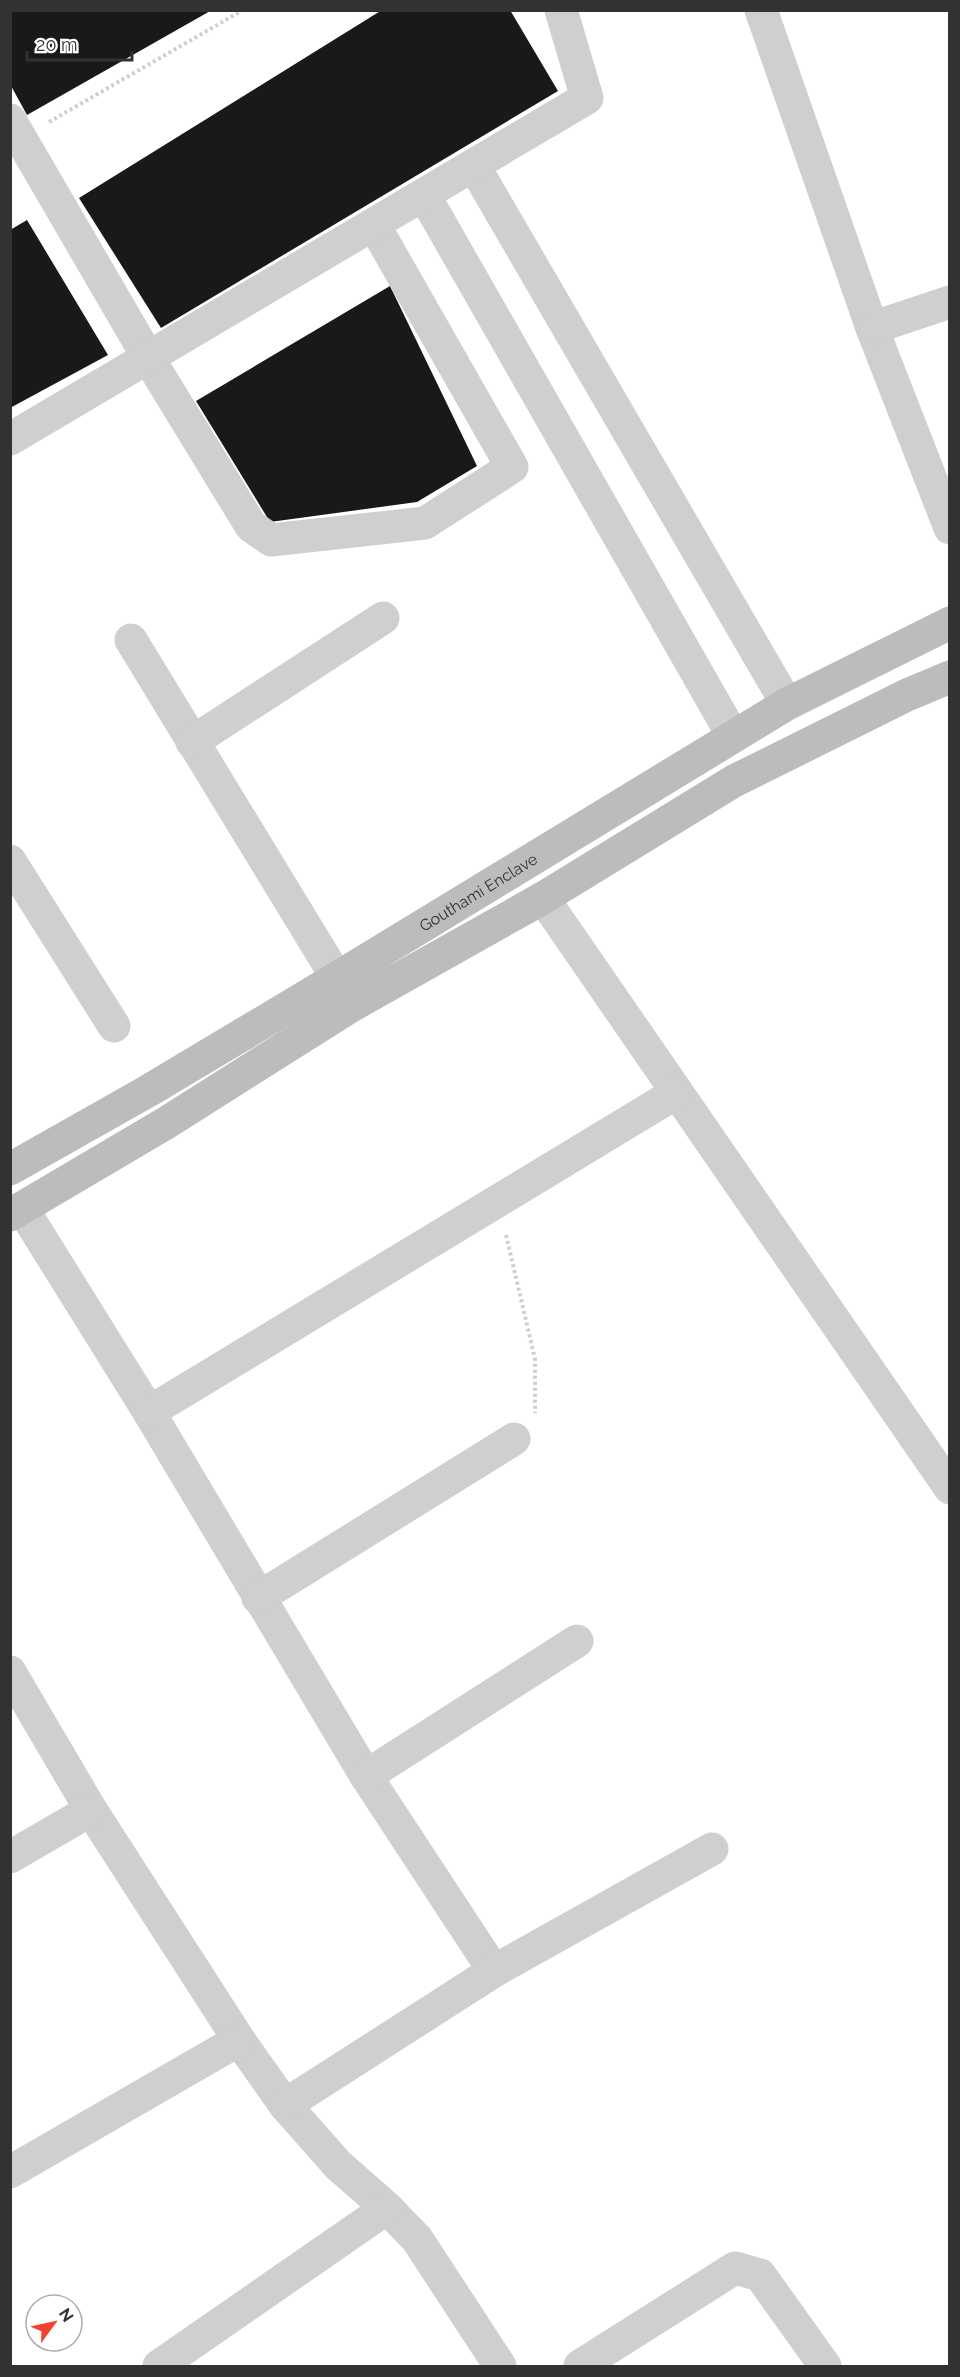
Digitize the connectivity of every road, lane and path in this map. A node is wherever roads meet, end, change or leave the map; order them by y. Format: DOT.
graph roads {
  1 [pos="243,10"];
  2 [pos="561,10"];
  3 [pos="761,10"];
  4 [pos="16,129"];
  5 [pos="474,166"];
  6 [pos="424,195"];
  7 [pos="374,225"];
  8 [pos="950,302"];
  9 [pos="872,328"];
  10 [pos="149,359"];
  11 [pos="10,439"];
  12 [pos="950,528"];
  13 [pos="383,618"];
  14 [pos="950,623"];
  15 [pos="131,640"];
  16 [pos="950,677"];
  17 [pos="787,704"];
  18 [pos="733,736"];
  19 [pos="192,742"];
  20 [pos="10,861"];
  21 [pos="543,898"];
  22 [pos="337,978"];
  23 [pos="114,1026"];
  24 [pos="676,1093"];
  25 [pos="10,1169"];
  26 [pos="16,1211"];
  27 [pos="505,1230"];
  28 [pos="149,1412"];
  29 [pos="514,1439"];
  30 [pos="950,1488"];
  31 [pos="258,1598"];
  32 [pos="577,1641"];
  33 [pos="10,1672"];
  34 [pos="366,1776"];
  35 [pos="92,1810"];
  36 [pos="712,1849"];
  37 [pos="10,1857"];
  38 [pos="494,1971"];
  39 [pos="239,2040"];
  40 [pos="285,2105"];
  41 [pos="10,2172"];
  42 [pos="387,2208"];
  43 [pos="159,2367"];
  44 [pos="500,2367"];
  45 [pos="580,2367"];
  46 [pos="825,2367"];
  1 -- 4 [label="path"];
  2 -- 5 [label="street"];
  3 -- 9 [label="street"];
  4 -- 10 [label="street"];
  5 -- 6 [label="street"];
  5 -- 17 [label="street"];
  6 -- 7 [label="street"];
  6 -- 18 [label="street"];
  7 -- 10 [label="street"];
  7 -- 10 [label="street"];
  8 -- 9 [label="street"];
  9 -- 12 [label="street"];
  10 -- 11 [label="street"];
  13 -- 19 [label="street"];
  14 -- 17 [label="street, Gouthami Enclave"];
  15 -- 19 [label="street"];
  16 -- 21 [label="street, Gouthami Enclave"];
  17 -- 18 [label="street, Gouthami Enclave"];
  18 -- 22 [label="street, Gouthami Enclave"];
  19 -- 22 [label="street"];
  20 -- 23 [label="street"];
  21 -- 24 [label="street"];
  21 -- 26 [label="street, Gouthami Enclave"];
  22 -- 25 [label="street, Gouthami Enclave"];
  24 -- 28 [label="street"];
  24 -- 30 [label="street"];
  26 -- 28 [label="street"];
  27 -- 29 [label="path"];
  28 -- 31 [label="street"];
  29 -- 31 [label="street"];
  31 -- 34 [label="street"];
  32 -- 34 [label="street"];
  33 -- 35 [label="street"];
  34 -- 38 [label="street"];
  35 -- 37 [label="street"];
  35 -- 39 [label="street"];
  36 -- 38 [label="street"];
  38 -- 40 [label="street"];
  39 -- 40 [label="street"];
  39 -- 41 [label="street"];
  40 -- 42 [label="street"];
  42 -- 43 [label="street"];
  42 -- 44 [label="street"];
  45 -- 46 [label="street"];
}
